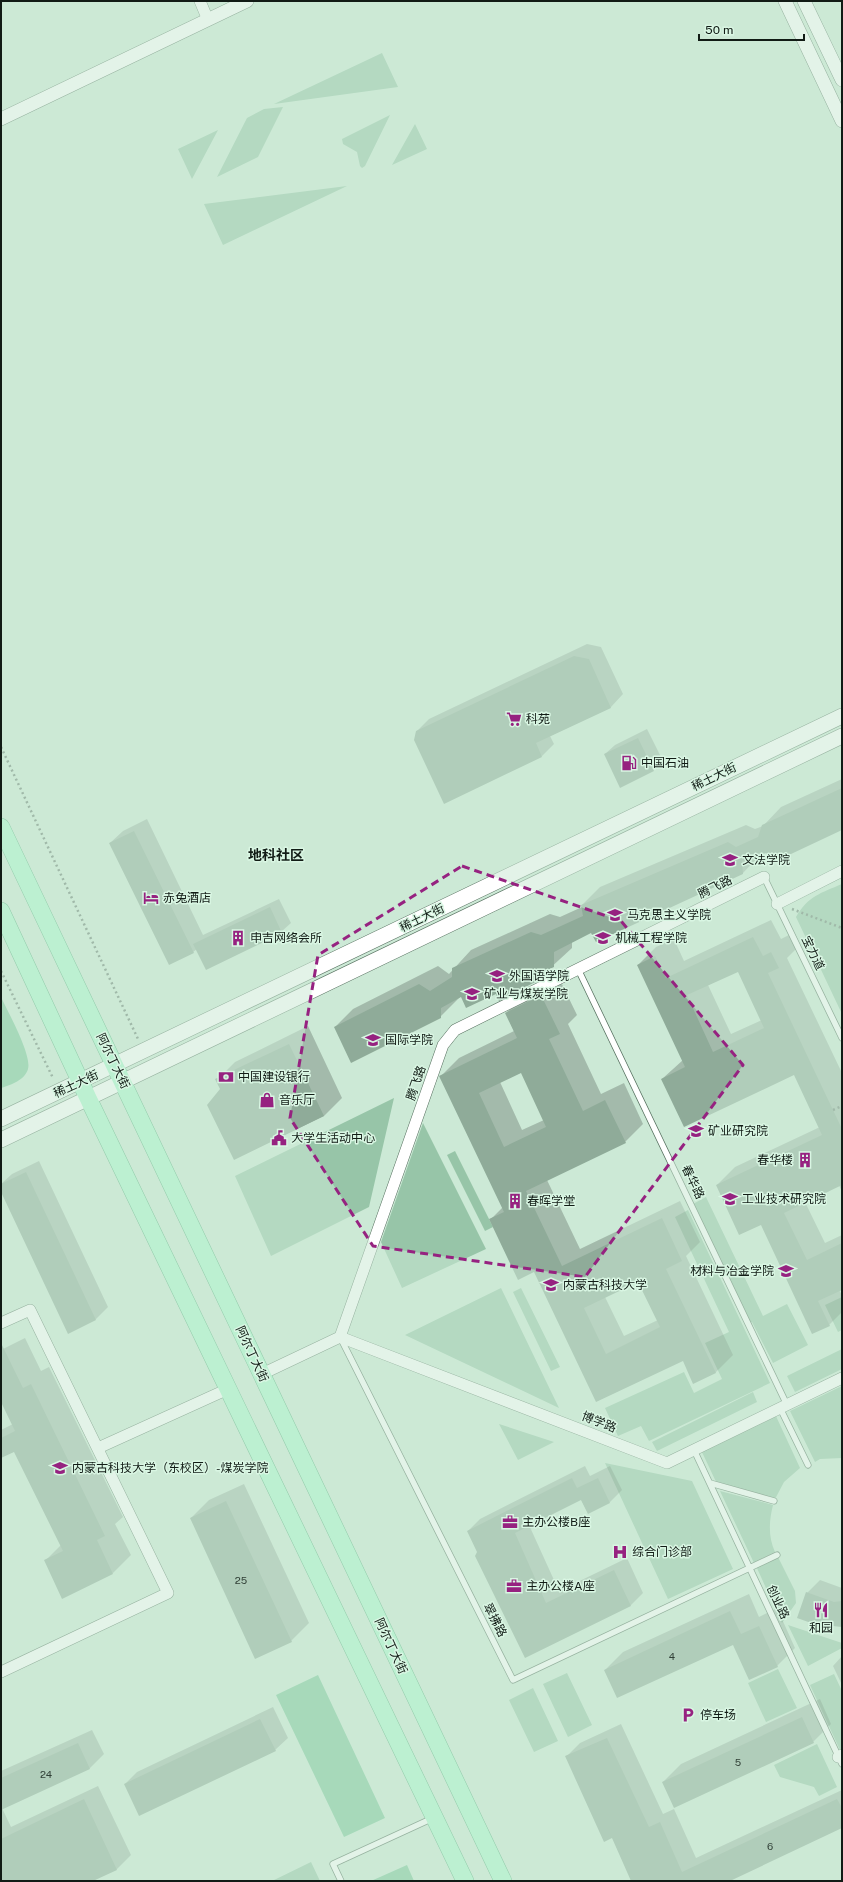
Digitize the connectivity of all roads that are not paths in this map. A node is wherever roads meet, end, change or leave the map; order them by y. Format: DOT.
graph roads {
  1 [pos="200,1"];
  2 [pos="247,1"];
  3 [pos="785,1"];
  4 [pos="804,1"];
  5 [pos="208,20"];
  6 [pos="842,80"];
  7 [pos="1,119"];
  8 [pos="842,121"];
  9 [pos="842,716"];
  10 [pos="842,736"];
  11 [pos="1,826"];
  12 [pos="842,871"];
  13 [pos="764,877"];
  14 [pos="777,904"];
  15 [pos="1,911"];
  16 [pos="578,969"];
  17 [pos="842,1038"];
  18 [pos="119,1073"];
  19 [pos="81,1082"];
  20 [pos="88,1098"];
  21 [pos="1,1119"];
  22 [pos="1,1140"];
  23 [pos="1,1323"];
  24 [pos="340,1337"];
  25 [pos="262,1374"];
  26 [pos="842,1378"];
  27 [pos="228,1389"];
  28 [pos="784,1406"];
  29 [pos="98,1448"];
  30 [pos="694,1450"];
  31 [pos="808,1465"];
  32 [pos="710,1484"];
  33 [pos="774,1501"];
  34 [pos="777,1556"];
  35 [pos="750,1569"];
  36 [pos="1,1672"];
  37 [pos="841,1758"];
  38 [pos="435,1817"];
  39 [pos="341,1881"];
  40 [pos="465,1881"];
  41 [pos="503,1881"];
  1 -- 5 [label="street"];
  2 -- 5 [label="street"];
  3 -- 8 [label="street"];
  4 -- 6 [label="street"];
  5 -- 7 [label="street"];
  9 -- 18 [label="main road, 稀土大街"];
  10 -- 18 [label="main road, 稀土大街"];
  11 -- 18 [label="main road, 阿尔丁大街"];
  12 -- 14 [label="street"];
  13 -- 14 [label="lane, 宝力道"];
  13 -- 16 [label="street, 腾飞路"];
  14 -- 17 [label="lane, 宝力道"];
  15 -- 19 [label="main road"];
  16 -- 24 [label="street, 腾飞路"];
  16 -- 28 [label="lane, 春华路"];
  18 -- 19 [label="main road, 稀土大街"];
  18 -- 20 [label="main road, 稀土大街"];
  18 -- 25 [label="main road, 阿尔丁大街"];
  19 -- 20 [label="main road"];
  19 -- 21 [label="main road, 稀土大街"];
  20 -- 22 [label="main road, 稀土大街"];
  20 -- 27 [label="main road"];
  23 -- 29 [label="street"];
  24 -- 25 [label="street"];
  24 -- 30 [label="street, 博学路"];
  24 -- 35 [label="lane, 翠拂路"];
  25 -- 41 [label="main road, 阿尔丁大街"];
  26 -- 28 [label="street, 博学路"];
  27 -- 29 [label="street"];
  27 -- 38 [label="main road"];
  28 -- 30 [label="street, 博学路"];
  28 -- 31 [label="lane, 春华路"];
  29 -- 36 [label="street"];
  30 -- 32 [label="lane, 创业路"];
  32 -- 33 [label="lane"];
  32 -- 35 [label="lane, 创业路"];
  34 -- 35 [label="lane"];
  35 -- 37 [label="lane, 创业路"];
  38 -- 39 [label="lane"];
  38 -- 40 [label="main road"];
}
